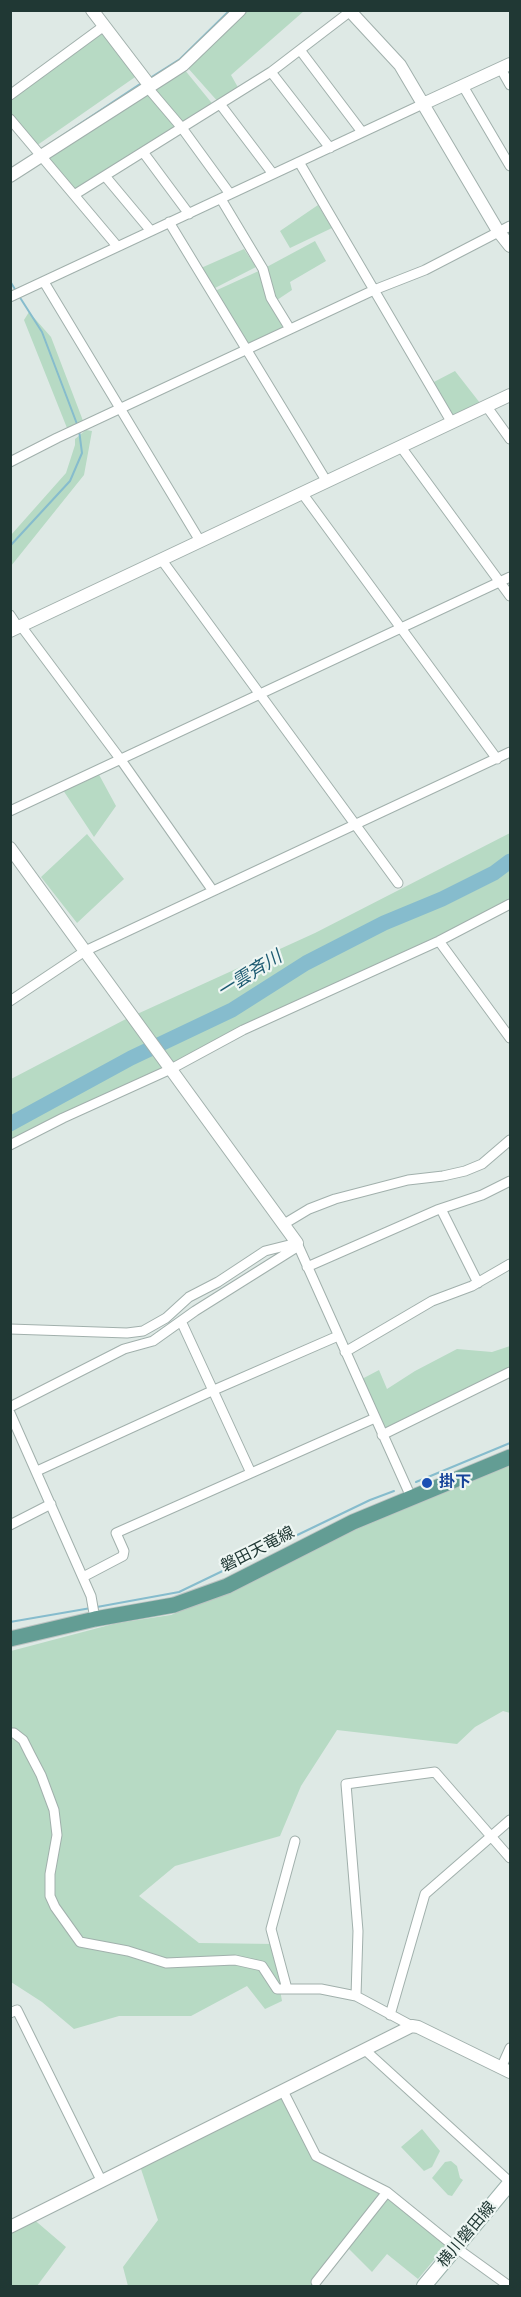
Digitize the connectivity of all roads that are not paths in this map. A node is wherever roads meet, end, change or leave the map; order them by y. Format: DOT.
graph roads {
  1 [pos="92,10"];
  2 [pos="240,10"];
  3 [pos="351,11"];
  4 [pos="104,26"];
  5 [pos="300,50"];
  6 [pos="506,67"];
  7 [pos="270,72"];
  8 [pos="510,85"];
  9 [pos="463,86"];
  10 [pos="149,87"];
  11 [pos="10,95"];
  12 [pos="220,104"];
  13 [pos="423,104"];
  14 [pos="10,119"];
  15 [pos="182,128"];
  16 [pos="362,132"];
  17 [pos="330,148"];
  18 [pos="144,152"];
  19 [pos="42,156"];
  20 [pos="299,162"];
  21 [pos="510,166"];
  22 [pos="273,174"];
  23 [pos="10,176"];
  24 [pos="105,176"];
  25 [pos="74,195"];
  26 [pos="226,196"];
  27 [pos="189,214"];
  28 [pos="169,222"];
  29 [pos="510,226"];
  30 [pos="151,231"];
  31 [pos="498,231"];
  32 [pos="117,246"];
  33 [pos="510,246"];
  34 [pos="44,282"];
  35 [pos="374,290"];
  36 [pos="10,297"];
  37 [pos="290,329"];
  38 [pos="246,350"];
  39 [pos="510,395"];
  40 [pos="487,407"];
  41 [pos="120,410"];
  42 [pos="452,423"];
  43 [pos="510,439"];
  44 [pos="401,447"];
  45 [pos="10,462"];
  46 [pos="327,482"];
  47 [pos="302,493"];
  48 [pos="200,541"];
  49 [pos="161,559"];
  50 [pos="510,577"];
  51 [pos="500,582"];
  52 [pos="510,596"];
  53 [pos="10,615"];
  54 [pos="17,628"];
  55 [pos="400,628"];
  56 [pos="259,693"];
  57 [pos="510,752"];
  58 [pos="497,759"];
  59 [pos="121,760"];
  60 [pos="10,811"];
  61 [pos="355,824"];
  62 [pos="10,848"];
  63 [pos="398,883"];
  64 [pos="213,891"];
  65 [pos="510,904"];
  66 [pos="439,941"];
  67 [pos="86,951"];
  68 [pos="10,1001"];
  69 [pos="510,1038"];
  70 [pos="171,1069"];
  71 [pos="510,1140"];
  72 [pos="10,1145"];
  73 [pos="510,1181"];
  74 [pos="441,1209"];
  75 [pos="284,1224"];
  76 [pos="297,1245"];
  77 [pos="510,1264"];
  78 [pos="307,1267"];
  79 [pos="478,1283"];
  80 [pos="181,1321"];
  81 [pos="10,1329"];
  82 [pos="338,1336"];
  83 [pos="345,1352"];
  84 [pos="510,1372"];
  85 [pos="214,1390"];
  86 [pos="10,1407"];
  87 [pos="10,1413"];
  88 [pos="375,1418"];
  89 [pos="382,1435"];
  90 [pos="510,1456"];
  91 [pos="37,1471"];
  92 [pos="251,1473"];
  93 [pos="411,1497"];
  94 [pos="51,1504"];
  95 [pos="10,1525"];
  96 [pos="83,1577"];
  97 [pos="95,1619"];
  98 [pos="10,1639"];
  99 [pos="10,1733"];
  100 [pos="510,1820"];
  101 [pos="492,1836"];
  102 [pos="295,1841"];
  103 [pos="510,1858"];
  104 [pos="287,1989"];
  105 [pos="356,1996"];
  106 [pos="10,2013"];
  107 [pos="390,2015"];
  108 [pos="412,2026"];
  109 [pos="510,2048"];
  110 [pos="365,2049"];
  111 [pos="506,2070"];
  112 [pos="283,2091"];
  113 [pos="102,2182"];
  114 [pos="510,2183"];
  115 [pos="387,2192"];
  116 [pos="10,2227"];
  117 [pos="455,2247"];
  118 [pos="316,2282"];
  119 [pos="424,2286"];
  120 [pos="509,2286"];
  1 -- 4 [label="street"];
  2 -- 10 [label="street"];
  3 -- 5 [label="street"];
  3 -- 13 [label="street"];
  4 -- 10 [label="street"];
  4 -- 11 [label="street"];
  5 -- 7 [label="street"];
  5 -- 16 [label="street"];
  6 -- 8 [label="street"];
  6 -- 9 [label="street"];
  7 -- 12 [label="street"];
  7 -- 17 [label="street"];
  9 -- 13 [label="street"];
  9 -- 21 [label="street"];
  10 -- 15 [label="street"];
  10 -- 19 [label="street"];
  12 -- 15 [label="street"];
  12 -- 22 [label="street"];
  13 -- 16 [label="street"];
  13 -- 31 [label="street"];
  14 -- 19 [label="street"];
  15 -- 18 [label="street"];
  15 -- 26 [label="street"];
  16 -- 17 [label="street"];
  17 -- 20 [label="street"];
  18 -- 24 [label="street"];
  18 -- 27 [label="street"];
  19 -- 23 [label="street"];
  19 -- 25 [label="street"];
  20 -- 22 [label="street"];
  20 -- 35 [label="street"];
  22 -- 26 [label="street"];
  24 -- 25 [label="street"];
  24 -- 30 [label="street"];
  25 -- 32 [label="street"];
  26 -- 27 [label="street"];
  26 -- 37 [label="street"];
  27 -- 28 [label="street"];
  28 -- 30 [label="street"];
  28 -- 38 [label="street"];
  29 -- 31 [label="street"];
  30 -- 32 [label="street"];
  31 -- 33 [label="street"];
  31 -- 35 [label="street"];
  32 -- 34 [label="street"];
  34 -- 36 [label="street"];
  34 -- 41 [label="street"];
  35 -- 37 [label="street"];
  35 -- 42 [label="street"];
  37 -- 38 [label="street"];
  38 -- 41 [label="street"];
  38 -- 46 [label="street"];
  39 -- 40 [label="street"];
  40 -- 42 [label="street"];
  40 -- 43 [label="street"];
  41 -- 45 [label="street"];
  41 -- 48 [label="street"];
  42 -- 44 [label="street"];
  44 -- 46 [label="street"];
  44 -- 51 [label="street"];
  46 -- 47 [label="street"];
  47 -- 48 [label="street"];
  47 -- 55 [label="street"];
  48 -- 49 [label="street"];
  49 -- 54 [label="street"];
  49 -- 56 [label="street"];
  50 -- 51 [label="street"];
  51 -- 52 [label="street"];
  51 -- 55 [label="street"];
  53 -- 54 [label="street"];
  54 -- 59 [label="street"];
  55 -- 56 [label="street"];
  55 -- 58 [label="street"];
  56 -- 59 [label="street"];
  56 -- 61 [label="street"];
  57 -- 58 [label="street"];
  58 -- 61 [label="street"];
  59 -- 60 [label="street"];
  59 -- 64 [label="street"];
  61 -- 63 [label="street"];
  61 -- 64 [label="street"];
  62 -- 67 [label="street"];
  64 -- 67 [label="street"];
  65 -- 66 [label="street"];
  66 -- 69 [label="street"];
  66 -- 70 [label="street"];
  67 -- 68 [label="street"];
  67 -- 70 [label="street"];
  70 -- 72 [label="street"];
  70 -- 75 [label="street"];
  71 -- 75 [label="street"];
  73 -- 74 [label="street"];
  74 -- 78 [label="street"];
  74 -- 79 [label="street"];
  75 -- 76 [label="street"];
  76 -- 78 [label="street"];
  76 -- 80 [label="street"];
  76 -- 81 [label="street"];
  77 -- 79 [label="street"];
  78 -- 82 [label="street"];
  79 -- 83 [label="street"];
  80 -- 85 [label="street"];
  80 -- 86 [label="street"];
  82 -- 83 [label="street"];
  82 -- 85 [label="street"];
  83 -- 88 [label="street"];
  84 -- 89 [label="street"];
  85 -- 91 [label="street"];
  85 -- 92 [label="street"];
  87 -- 91 [label="street"];
  88 -- 89 [label="street"];
  88 -- 92 [label="street"];
  89 -- 93 [label="street"];
  90 -- 93 [label="main road, 磐田天竜線"];
  91 -- 94 [label="street"];
  92 -- 96 [label="street"];
  93 -- 97 [label="main road, 磐田天竜線"];
  94 -- 95 [label="street"];
  94 -- 96 [label="street"];
  96 -- 97 [label="street"];
  97 -- 98 [label="main road, 磐田天竜線"];
  99 -- 104 [label="street"];
  100 -- 101 [label="street"];
  101 -- 103 [label="street"];
  101 -- 105 [label="street"];
  101 -- 107 [label="street"];
  102 -- 104 [label="street"];
  104 -- 105 [label="street"];
  105 -- 107 [label="street"];
  106 -- 113 [label="street"];
  107 -- 108 [label="street"];
  108 -- 110 [label="street"];
  108 -- 111 [label="street"];
  109 -- 111 [label="street"];
  110 -- 112 [label="street"];
  110 -- 114 [label="street"];
  112 -- 113 [label="street"];
  112 -- 115 [label="street"];
  113 -- 116 [label="street"];
  114 -- 117 [label="main road, 横川磐田線"];
  115 -- 117 [label="street"];
  115 -- 118 [label="street"];
  117 -- 119 [label="main road, 横川磐田線"];
  117 -- 120 [label="street"];
}
